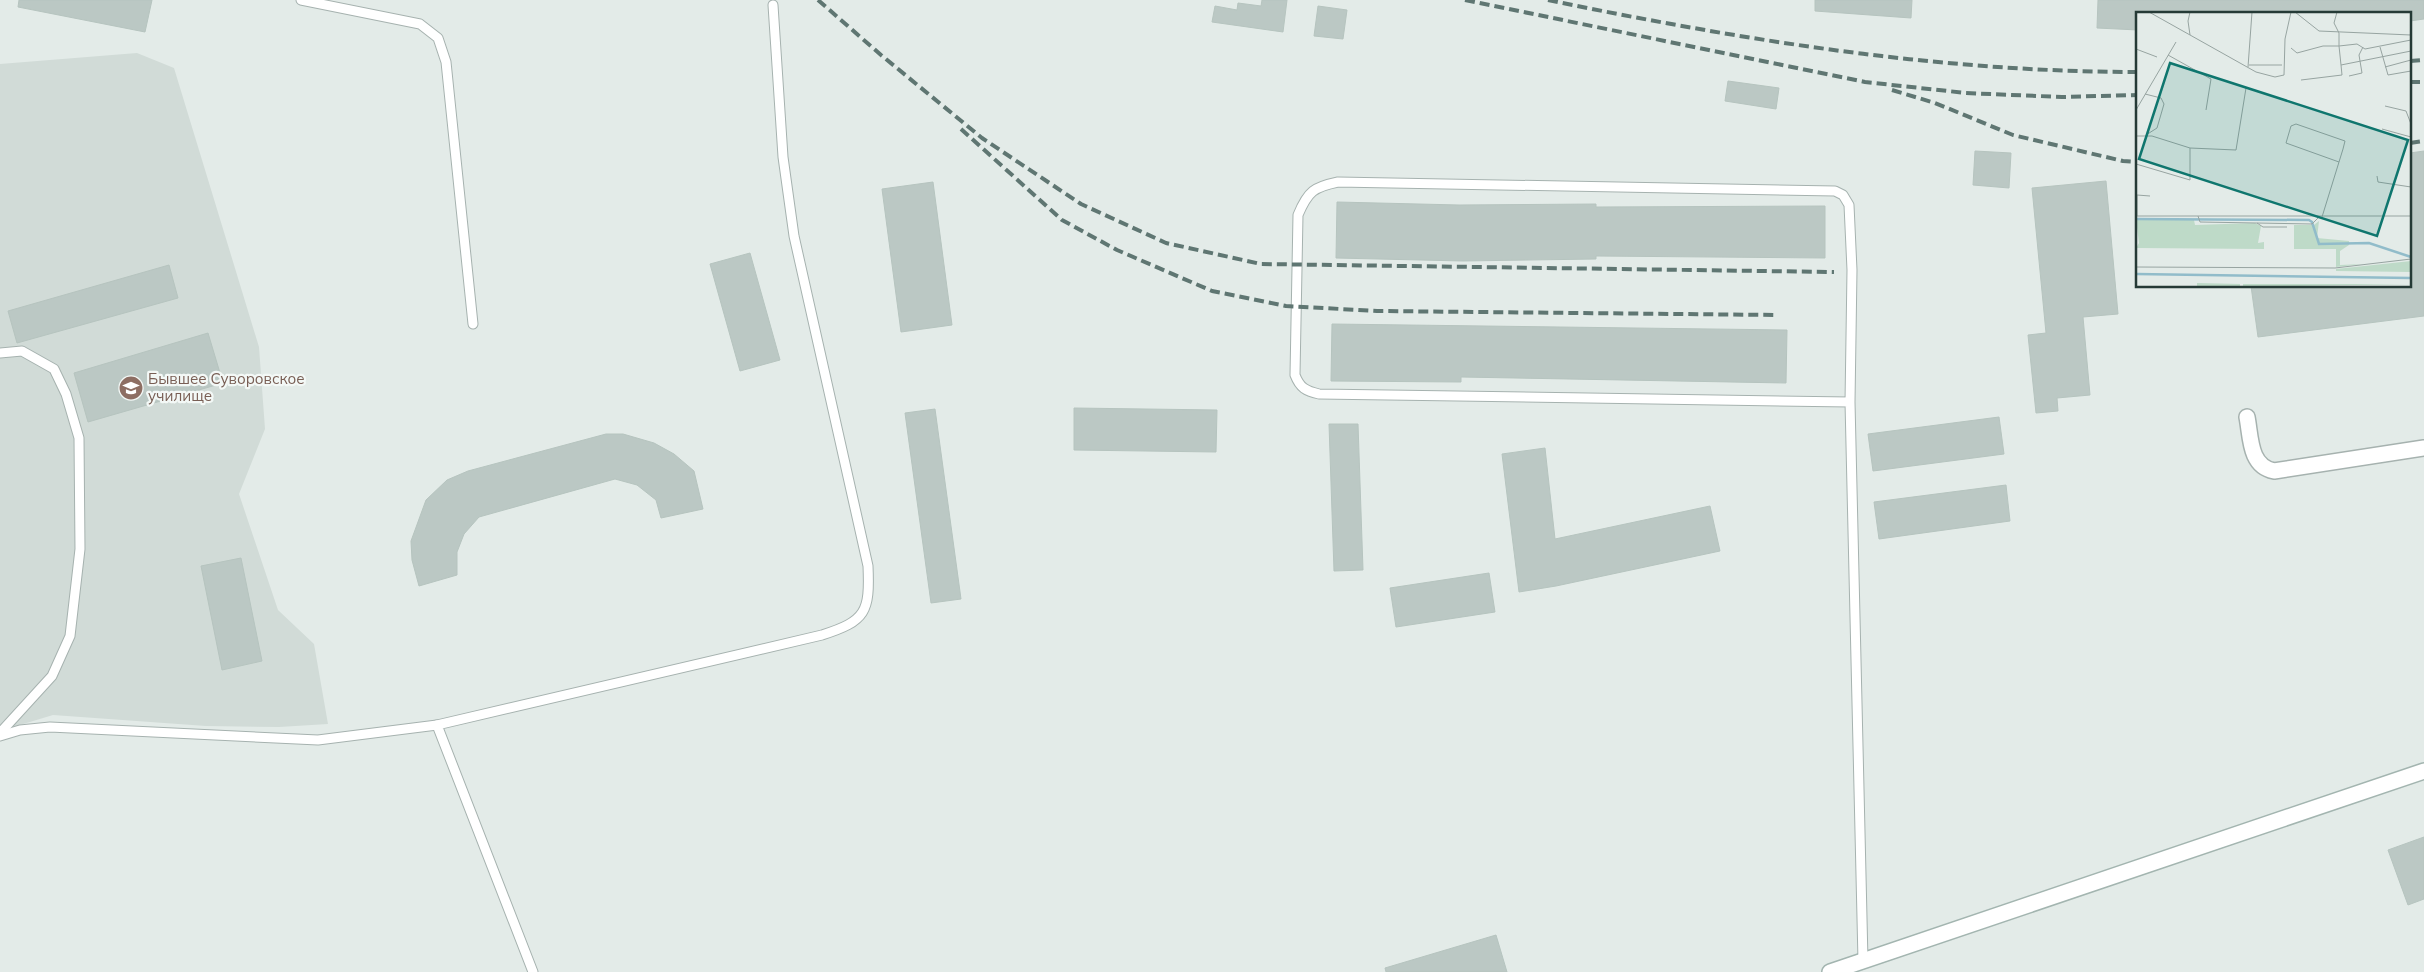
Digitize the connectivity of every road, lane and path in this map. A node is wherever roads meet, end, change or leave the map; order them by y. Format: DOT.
graph roads {
  1 [pos="301,0"];
  2 [pos="772,5"];
  3 [pos="473,324"];
  4 [pos="0,352"];
  5 [pos="1850,402"];
  6 [pos="2247,417"];
  7 [pos="2424,448"];
  8 [pos="437,725"];
  9 [pos="0,734"];
  10 [pos="2424,771"];
  11 [pos="1863,961"];
  12 [pos="533,972"];
  13 [pos="1831,972"];
  1 -- 3 [label="lane"];
  2 -- 8 [label="lane"];
  4 -- 9 [label="lane"];
  5 -- 5 [label="lane"];
  5 -- 11 [label="lane"];
  6 -- 7 [label="street"];
  8 -- 9 [label="lane"];
  8 -- 12 [label="lane"];
  10 -- 11 [label="street"];
  11 -- 13 [label="street"];
}
